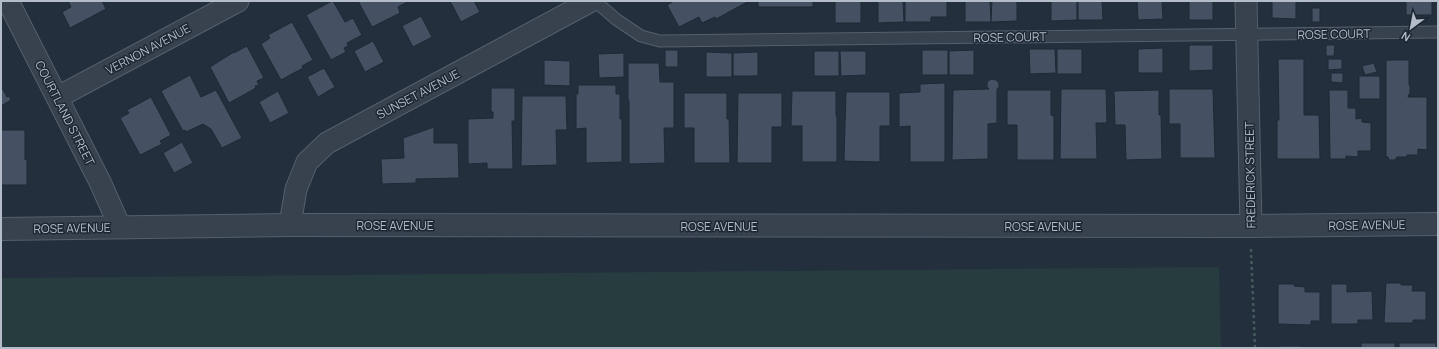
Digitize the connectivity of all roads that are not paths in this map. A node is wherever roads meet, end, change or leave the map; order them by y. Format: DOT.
graph roads {
  1 [pos="238,1"];
  2 [pos="591,1"];
  3 [pos="595,1"];
  4 [pos="1246,1"];
  5 [pos="7,9"];
  6 [pos="1438,32"];
  7 [pos="1247,35"];
  8 [pos="58,98"];
  9 [pos="1438,224"];
  10 [pos="290,225"];
  11 [pos="1251,226"];
  12 [pos="120,227"];
  13 [pos="1,229"];
  1 -- 8 [label="street, VERNON AVENUE"];
  2 -- 10 [label="street, SUNSET AVENUE"];
  3 -- 7 [label="lane, ROSE COURT"];
  4 -- 7 [label="street, FREDERICK STREET"];
  5 -- 8 [label="street, COURTLAND STREET"];
  6 -- 7 [label="lane, ROSE COURT"];
  7 -- 11 [label="street, FREDERICK STREET"];
  8 -- 12 [label="street, COURTLAND STREET"];
  9 -- 11 [label="street, ROSE AVENUE"];
  10 -- 11 [label="street, ROSE AVENUE"];
  10 -- 12 [label="street, ROSE AVENUE"];
  12 -- 13 [label="street, ROSE AVENUE"];
}
